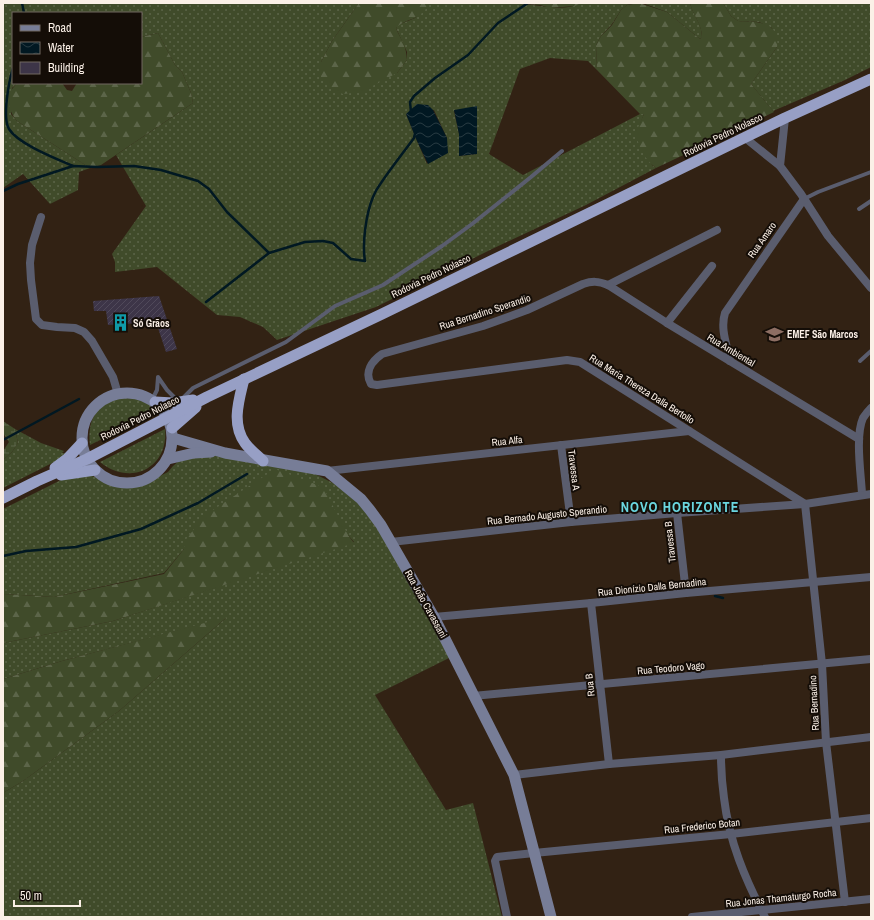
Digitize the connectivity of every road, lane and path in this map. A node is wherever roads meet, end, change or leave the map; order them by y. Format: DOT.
graph roads {
  1 [pos="871,79"];
  2 [pos="785,118"];
  3 [pos="744,137"];
  4 [pos="562,151"];
  5 [pos="780,166"];
  6 [pos="871,172"];
  7 [pos="804,199"];
  8 [pos="871,201"];
  9 [pos="860,209"];
  10 [pos="41,217"];
  11 [pos="716,230"];
  12 [pos="712,266"];
  13 [pos="592,281"];
  14 [pos="608,285"];
  15 [pos="871,288"];
  16 [pos="667,323"];
  17 [pos="871,351"];
  18 [pos="730,361"];
  19 [pos="860,361"];
  20 [pos="244,379"];
  21 [pos="377,385"];
  22 [pos="118,394"];
  23 [pos="207,397"];
  24 [pos="153,401"];
  25 [pos="180,402"];
  26 [pos="870,412"];
  27 [pos="168,417"];
  28 [pos="689,431"];
  29 [pos="172,433"];
  30 [pos="859,439"];
  31 [pos="82,443"];
  32 [pos="561,445"];
  33 [pos="225,453"];
  34 [pos="87,459"];
  35 [pos="168,459"];
  36 [pos="263,461"];
  37 [pos="95,470"];
  38 [pos="327,471"];
  39 [pos="37,481"];
  40 [pos="867,494"];
  41 [pos="3,498"];
  42 [pos="805,504"];
  43 [pos="678,512"];
  44 [pos="570,522"];
  45 [pos="391,542"];
  46 [pos="871,578"];
  47 [pos="814,583"];
  48 [pos="686,593"];
  49 [pos="591,603"];
  50 [pos="434,617"];
  51 [pos="871,659"];
  52 [pos="822,664"];
  53 [pos="600,685"];
  54 [pos="473,696"];
  55 [pos="870,738"];
  56 [pos="826,742"];
  57 [pos="721,755"];
  58 [pos="609,764"];
  59 [pos="514,775"];
  60 [pos="871,818"];
  61 [pos="834,822"];
  62 [pos="731,834"];
  63 [pos="534,853"];
  64 [pos="871,899"];
  65 [pos="845,902"];
  66 [pos="764,914"];
  67 [pos="507,917"];
  68 [pos="551,917"];
  69 [pos="692,917"];
  1 -- 2 [label="highway, Rodovia Pedro Nolasco"];
  2 -- 3 [label="highway, Rodovia Pedro Nolasco"];
  2 -- 5 [label="street"];
  3 -- 5 [label="street"];
  3 -- 20 [label="highway, Rodovia Pedro Nolasco"];
  4 -- 25 [label="lane"];
  5 -- 7 [label="street"];
  6 -- 7 [label="lane, Rua Amaro"];
  7 -- 15 [label="street"];
  7 -- 18 [label="street, Rua Amaro"];
  8 -- 9 [label="lane"];
  10 -- 22 [label="street"];
  11 -- 14 [label="street"];
  12 -- 16 [label="street"];
  13 -- 14 [label="street, Rua Ambiental"];
  13 -- 21 [label="street, Rua Bernadino Sperandio"];
  14 -- 16 [label="street, Rua Ambiental"];
  16 -- 18 [label="street, Rua Ambiental"];
  17 -- 19 [label="lane"];
  18 -- 30 [label="street, Rua Ambiental"];
  20 -- 23 [label="highway, Rodovia Pedro Nolasco"];
  20 -- 36 [label="highway"];
  21 -- 28 [label="street, Rua Maria Thereza Dalla Bertollo"];
  22 -- 24 [label="main road"];
  22 -- 31 [label="main road"];
  23 -- 25 [label="highway"];
  23 -- 27 [label="highway, Rodovia Pedro Nolasco"];
  23 -- 29 [label="highway"];
  24 -- 25 [label="highway"];
  24 -- 25 [label="lane"];
  24 -- 27 [label="main road"];
  26 -- 30 [label="street"];
  27 -- 29 [label="main road"];
  27 -- 34 [label="highway, Rodovia Pedro Nolasco"];
  28 -- 32 [label="street, Rua Alfa"];
  28 -- 42 [label="street, Rua Maria Thereza Dalla Bertollo"];
  29 -- 33 [label="main road"];
  29 -- 35 [label="main road"];
  30 -- 40 [label="street"];
  31 -- 34 [label="main road"];
  31 -- 39 [label="highway"];
  32 -- 38 [label="street, Rua Alfa"];
  32 -- 44 [label="street, Travessa A"];
  33 -- 35 [label="main road"];
  33 -- 36 [label="main road"];
  34 -- 37 [label="main road"];
  34 -- 39 [label="highway, Rodovia Pedro Nolasco"];
  35 -- 37 [label="main road"];
  36 -- 38 [label="main road"];
  37 -- 39 [label="highway"];
  38 -- 45 [label="main road, Rua João Cavassani"];
  39 -- 41 [label="highway, Rodovia Pedro Nolasco"];
  40 -- 42 [label="street, Rua Bernado Augusto Sperandio"];
  42 -- 43 [label="street, Rua Bernado Augusto Sperandio"];
  42 -- 47 [label="street, Rua Bernadino"];
  43 -- 44 [label="street, Rua Bernado Augusto Sperandio"];
  43 -- 48 [label="street, Travessa B"];
  44 -- 45 [label="street, Rua Bernado Augusto Sperandio"];
  45 -- 50 [label="main road, Rua João Cavassani"];
  46 -- 47 [label="street, Rua Dionízio Dalla Bernadina"];
  47 -- 48 [label="street, Rua Dionízio Dalla Bernadina"];
  47 -- 52 [label="street, Rua Bernadino"];
  48 -- 49 [label="street, Rua Dionízio Dalla Bernadina"];
  49 -- 50 [label="street, Rua Dionízio Dalla Bernadina"];
  49 -- 53 [label="street, Rua B"];
  50 -- 54 [label="main road, Rua João Cavassani"];
  51 -- 52 [label="street, Rua Teodoro Vago"];
  52 -- 53 [label="street, Rua Teodoro Vago"];
  52 -- 56 [label="street, Rua Bernadino"];
  53 -- 54 [label="street, Rua Teodoro Vago"];
  53 -- 58 [label="street, Rua B"];
  54 -- 59 [label="main road, Rua João Cavassani"];
  55 -- 56 [label="street"];
  56 -- 57 [label="street"];
  56 -- 61 [label="street, Rua Bernadino"];
  57 -- 58 [label="street"];
  57 -- 62 [label="street"];
  58 -- 59 [label="street"];
  59 -- 63 [label="main road, Rua João Cavassani"];
  60 -- 61 [label="street, Rua Frederico Botan"];
  61 -- 62 [label="street, Rua Frederico Botan"];
  61 -- 65 [label="street, Rua Bernadino"];
  62 -- 63 [label="street, Rua Frederico Botan"];
  62 -- 66 [label="street"];
  63 -- 67 [label="street"];
  63 -- 68 [label="main road, Rua João Cavassani"];
  64 -- 65 [label="street, Rua Jonas Thamaturgo Rocha"];
  65 -- 66 [label="street, Rua Jonas Thamaturgo Rocha"];
  66 -- 69 [label="street, Rua Jonas Thamaturgo Rocha"];
}
